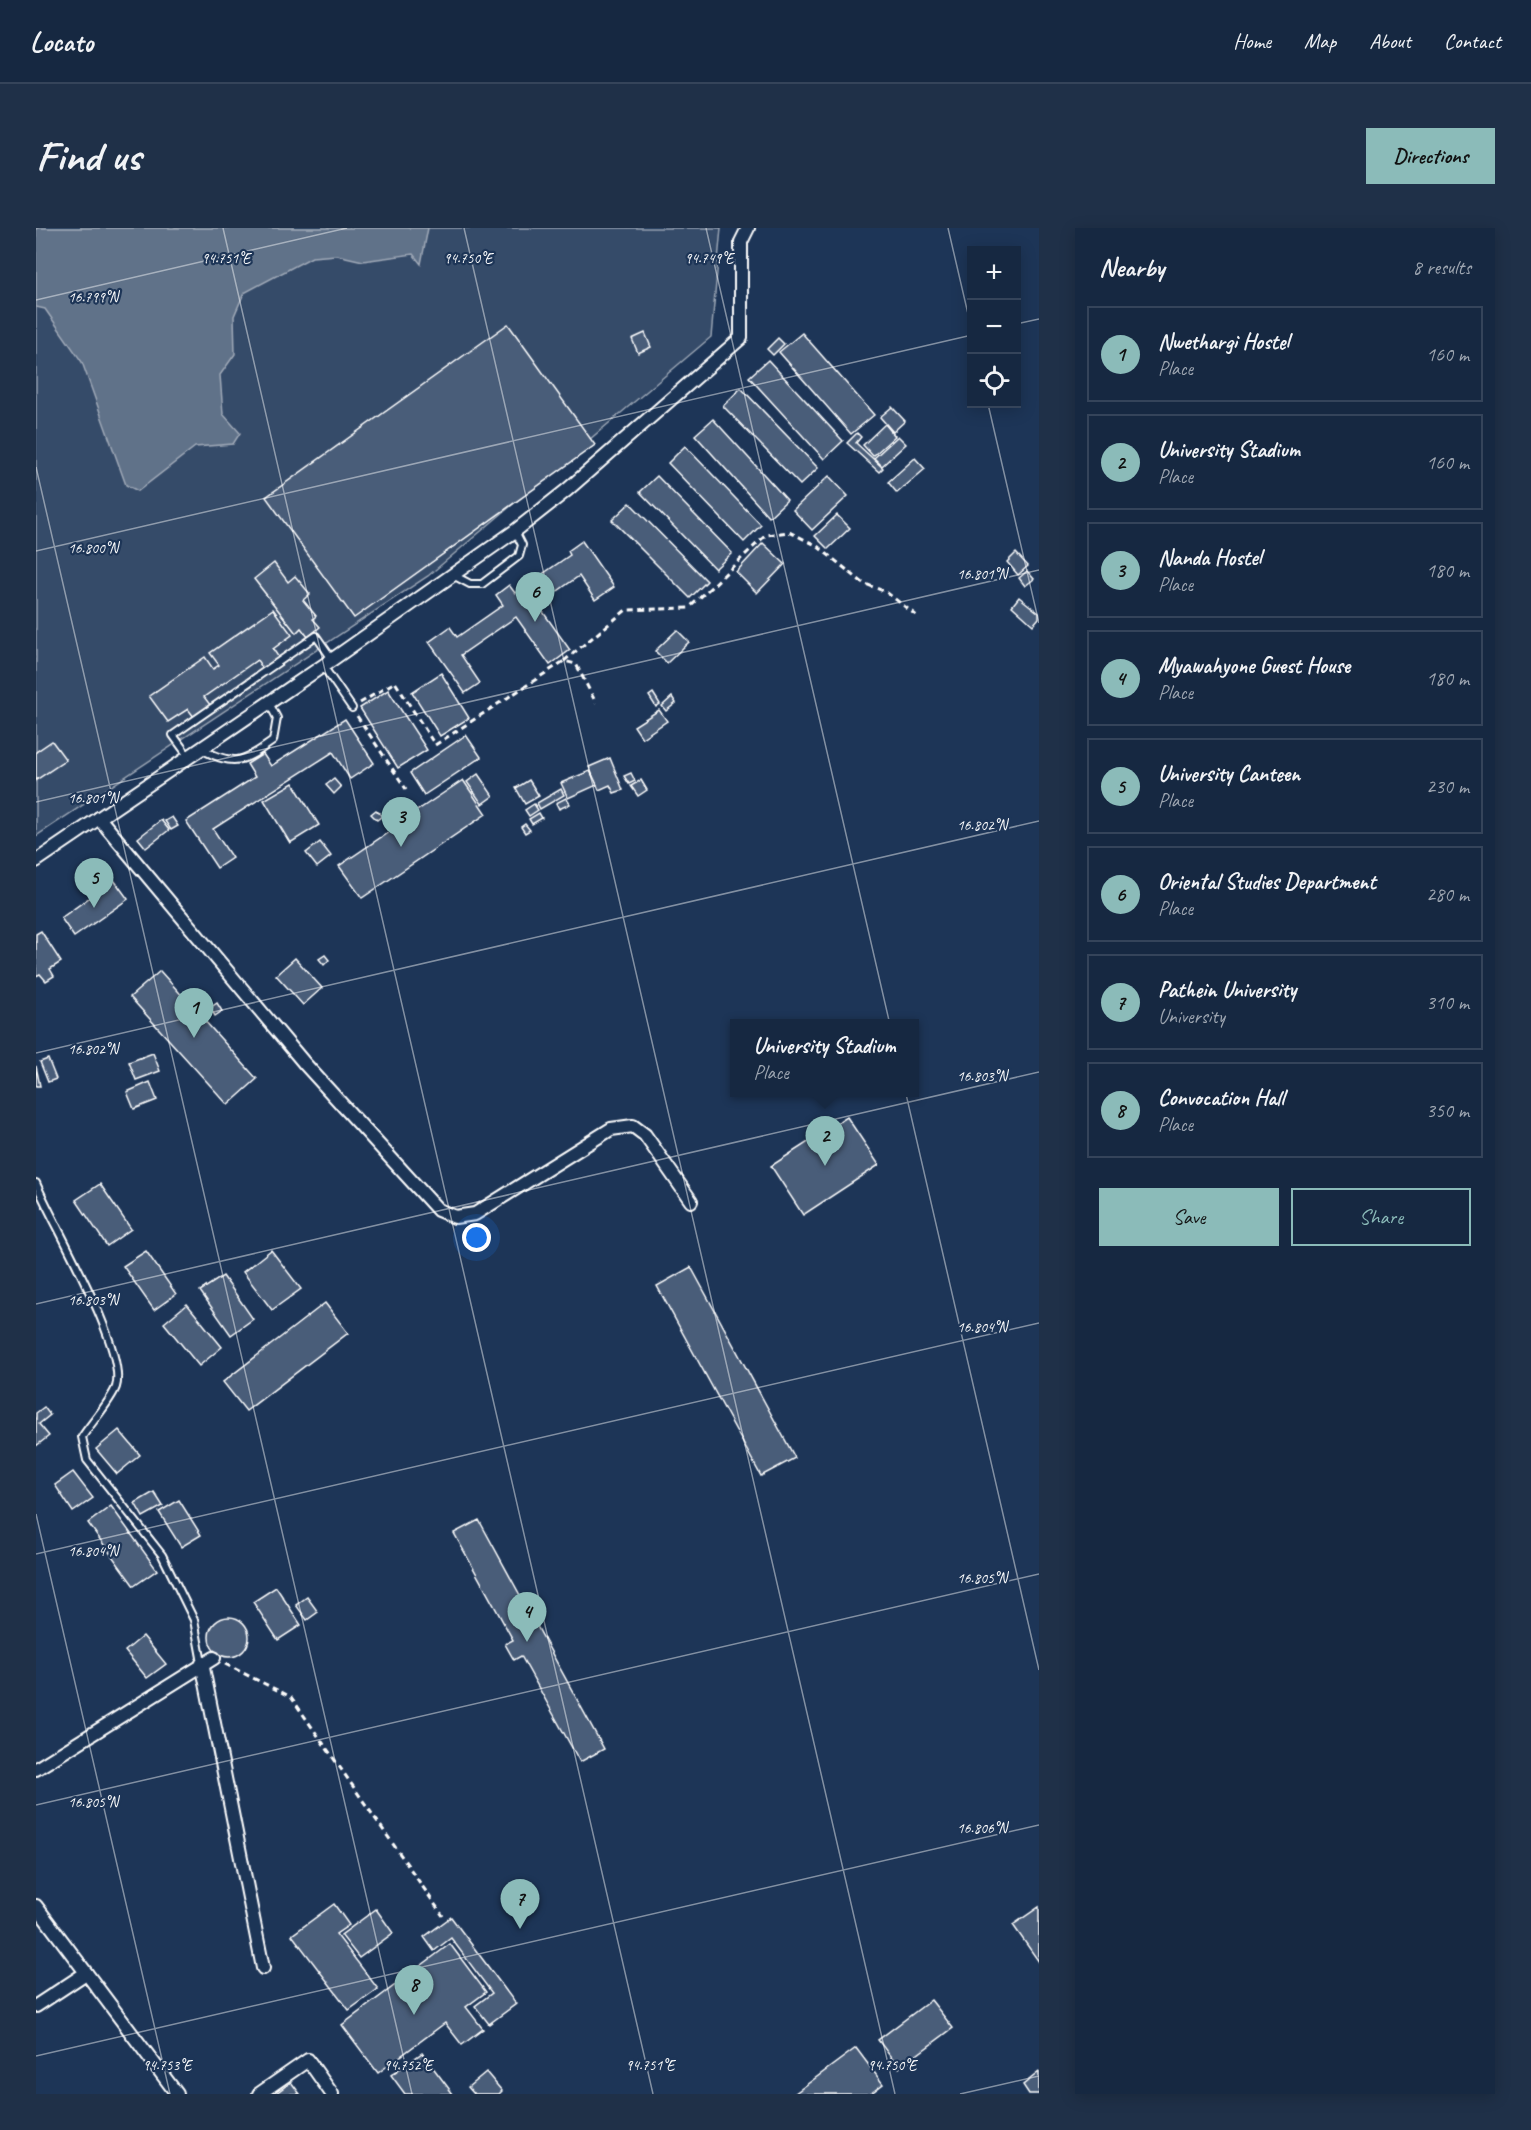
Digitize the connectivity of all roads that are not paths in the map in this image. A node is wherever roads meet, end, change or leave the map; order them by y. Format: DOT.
graph roads {
  1 [pos="748,228"];
  2 [pos="515,531"];
  3 [pos="453,575"];
  4 [pos="328,662"];
  5 [pos="269,703"];
  6 [pos="352,708"];
  7 [pos="201,749"];
  8 [pos="189,757"];
  9 [pos="99,818"];
  10 [pos="36,861"];
  11 [pos="36,1183"];
  12 [pos="691,1201"];
  13 [pos="208,1661"];
  14 [pos="36,1769"];
  15 [pos="36,1906"];
  16 [pos="263,1968"];
  17 [pos="86,1973"];
  18 [pos="36,2006"];
  19 [pos="177,2094"];
  20 [pos="259,2094"];
  21 [pos="332,2094"];
  1 -- 2 [label="street"];
  2 -- 3 [label="street"];
  2 -- 3 [label="lane"];
  3 -- 4 [label="street"];
  4 -- 5 [label="street"];
  4 -- 6 [label="lane"];
  4 -- 8 [label="lane"];
  5 -- 7 [label="street"];
  5 -- 7 [label="lane"];
  7 -- 8 [label="street"];
  8 -- 9 [label="street"];
  9 -- 10 [label="street"];
  9 -- 12 [label="street"];
  11 -- 13 [label="lane"];
  13 -- 14 [label="street"];
  13 -- 16 [label="street"];
  15 -- 17 [label="street"];
  17 -- 18 [label="street"];
  17 -- 19 [label="street"];
  20 -- 21 [label="street"];
}
